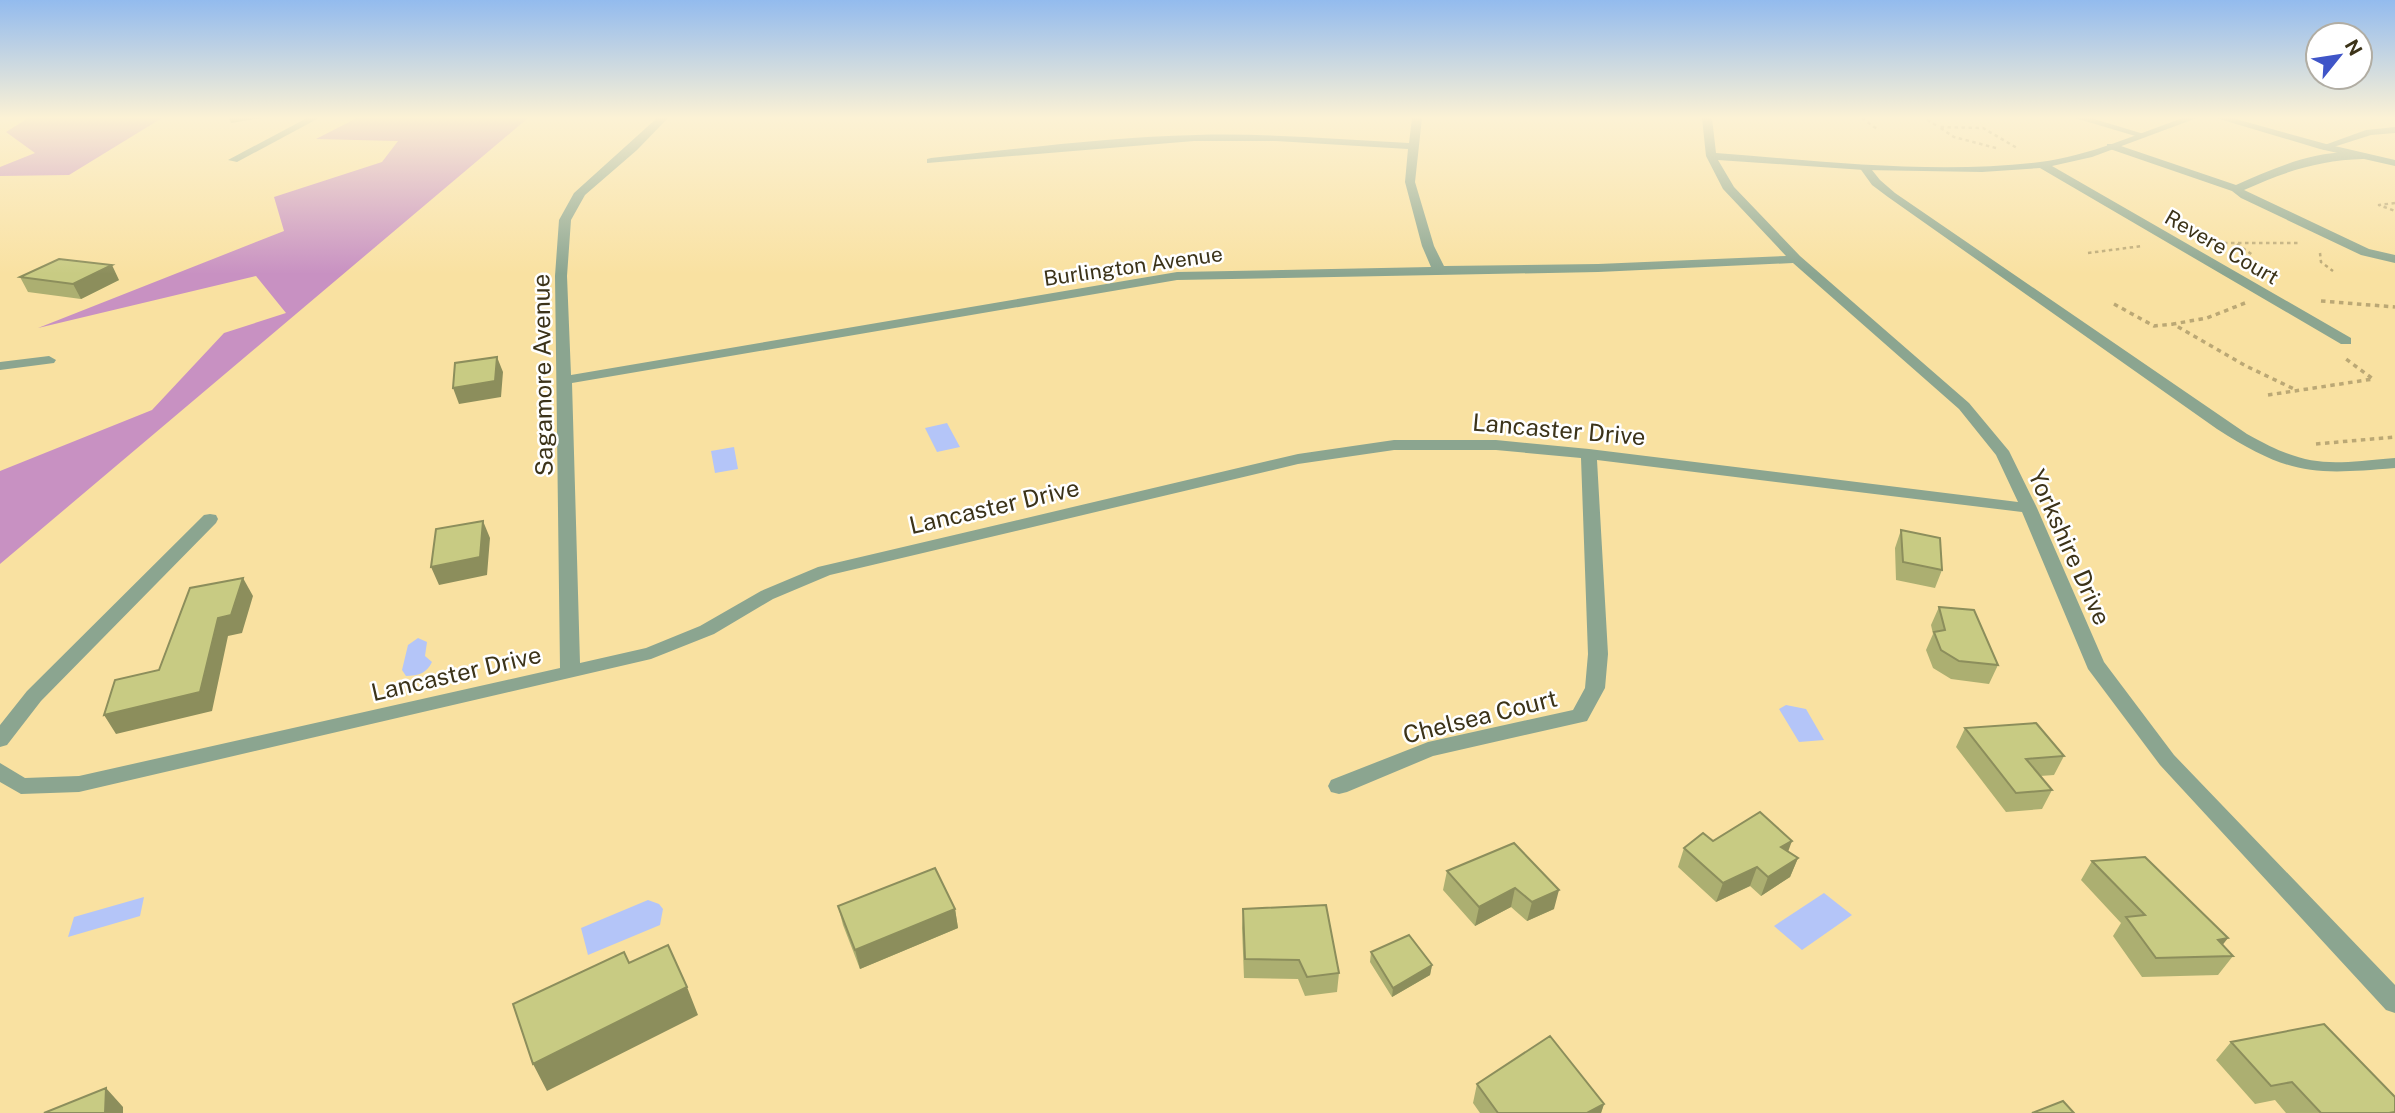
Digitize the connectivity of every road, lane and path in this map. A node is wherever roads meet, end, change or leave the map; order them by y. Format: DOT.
graph roads {
  1 [pos="607,170"];
  2 [pos="1411,170"];
  3 [pos="1719,170"];
  4 [pos="1866,170"];
  5 [pos="2051,170"];
  6 [pos="2182,170"];
  7 [pos="2280,170"];
  8 [pos="2236,188"];
  9 [pos="2395,203"];
  10 [pos="2395,211"];
  11 [pos="2340,241"];
  12 [pos="2209,243"];
  13 [pos="2237,243"];
  14 [pos="2318,243"];
  15 [pos="2151,245"];
  16 [pos="2088,253"];
  17 [pos="2254,256"];
  18 [pos="1796,259"];
  19 [pos="2395,259"];
  20 [pos="1439,270"];
  21 [pos="2333,271"];
  22 [pos="2318,301"];
  23 [pos="2247,302"];
  24 [pos="2114,304"];
  25 [pos="2395,307"];
  26 [pos="2173,324"];
  27 [pos="2346,341"];
  28 [pos="2346,358"];
  29 [pos="49,360"];
  30 [pos="0,366"];
  31 [pos="565,380"];
  32 [pos="2294,389"];
  33 [pos="2267,395"];
  34 [pos="2394,438"];
  35 [pos="2270,452"];
  36 [pos="1589,454"];
  37 [pos="2395,463"];
  38 [pos="2029,508"];
  39 [pos="210,519"];
  40 [pos="570,672"];
  41 [pos="0,740"];
  42 [pos="0,771"];
  43 [pos="1339,786"];
  44 [pos="2395,1002"];
  1 -- 31 [label="street, Sagamore Avenue"];
  2 -- 20 [label="street"];
  3 -- 18 [label="street, Yorkshire Drive"];
  4 -- 35 [label="street"];
  5 -- 27 [label="street, Revere Court"];
  6 -- 8 [label="street"];
  7 -- 8 [label="street"];
  8 -- 11 [label="street"];
  9 -- 10 [label="path"];
  11 -- 14 [label="path"];
  11 -- 19 [label="street"];
  12 -- 13 [label="path"];
  13 -- 14 [label="path"];
  13 -- 17 [label="path"];
  14 -- 21 [label="path"];
  15 -- 16 [label="path"];
  18 -- 20 [label="street, Burlington Avenue"];
  18 -- 38 [label="street, Yorkshire Drive"];
  20 -- 31 [label="street, Burlington Avenue"];
  22 -- 25 [label="path"];
  23 -- 26 [label="path"];
  24 -- 26 [label="path"];
  26 -- 32 [label="path"];
  28 -- 32 [label="path"];
  29 -- 30 [label="street"];
  31 -- 40 [label="street, Sagamore Avenue"];
  32 -- 33 [label="path"];
  34 -- 35 [label="path"];
  35 -- 37 [label="street"];
  36 -- 38 [label="street, Lancaster Drive"];
  36 -- 40 [label="street, Lancaster Drive"];
  36 -- 43 [label="street, Chelsea Court"];
  38 -- 44 [label="street, Yorkshire Drive"];
  39 -- 41 [label="street"];
  40 -- 42 [label="street, Lancaster Drive"];
}
